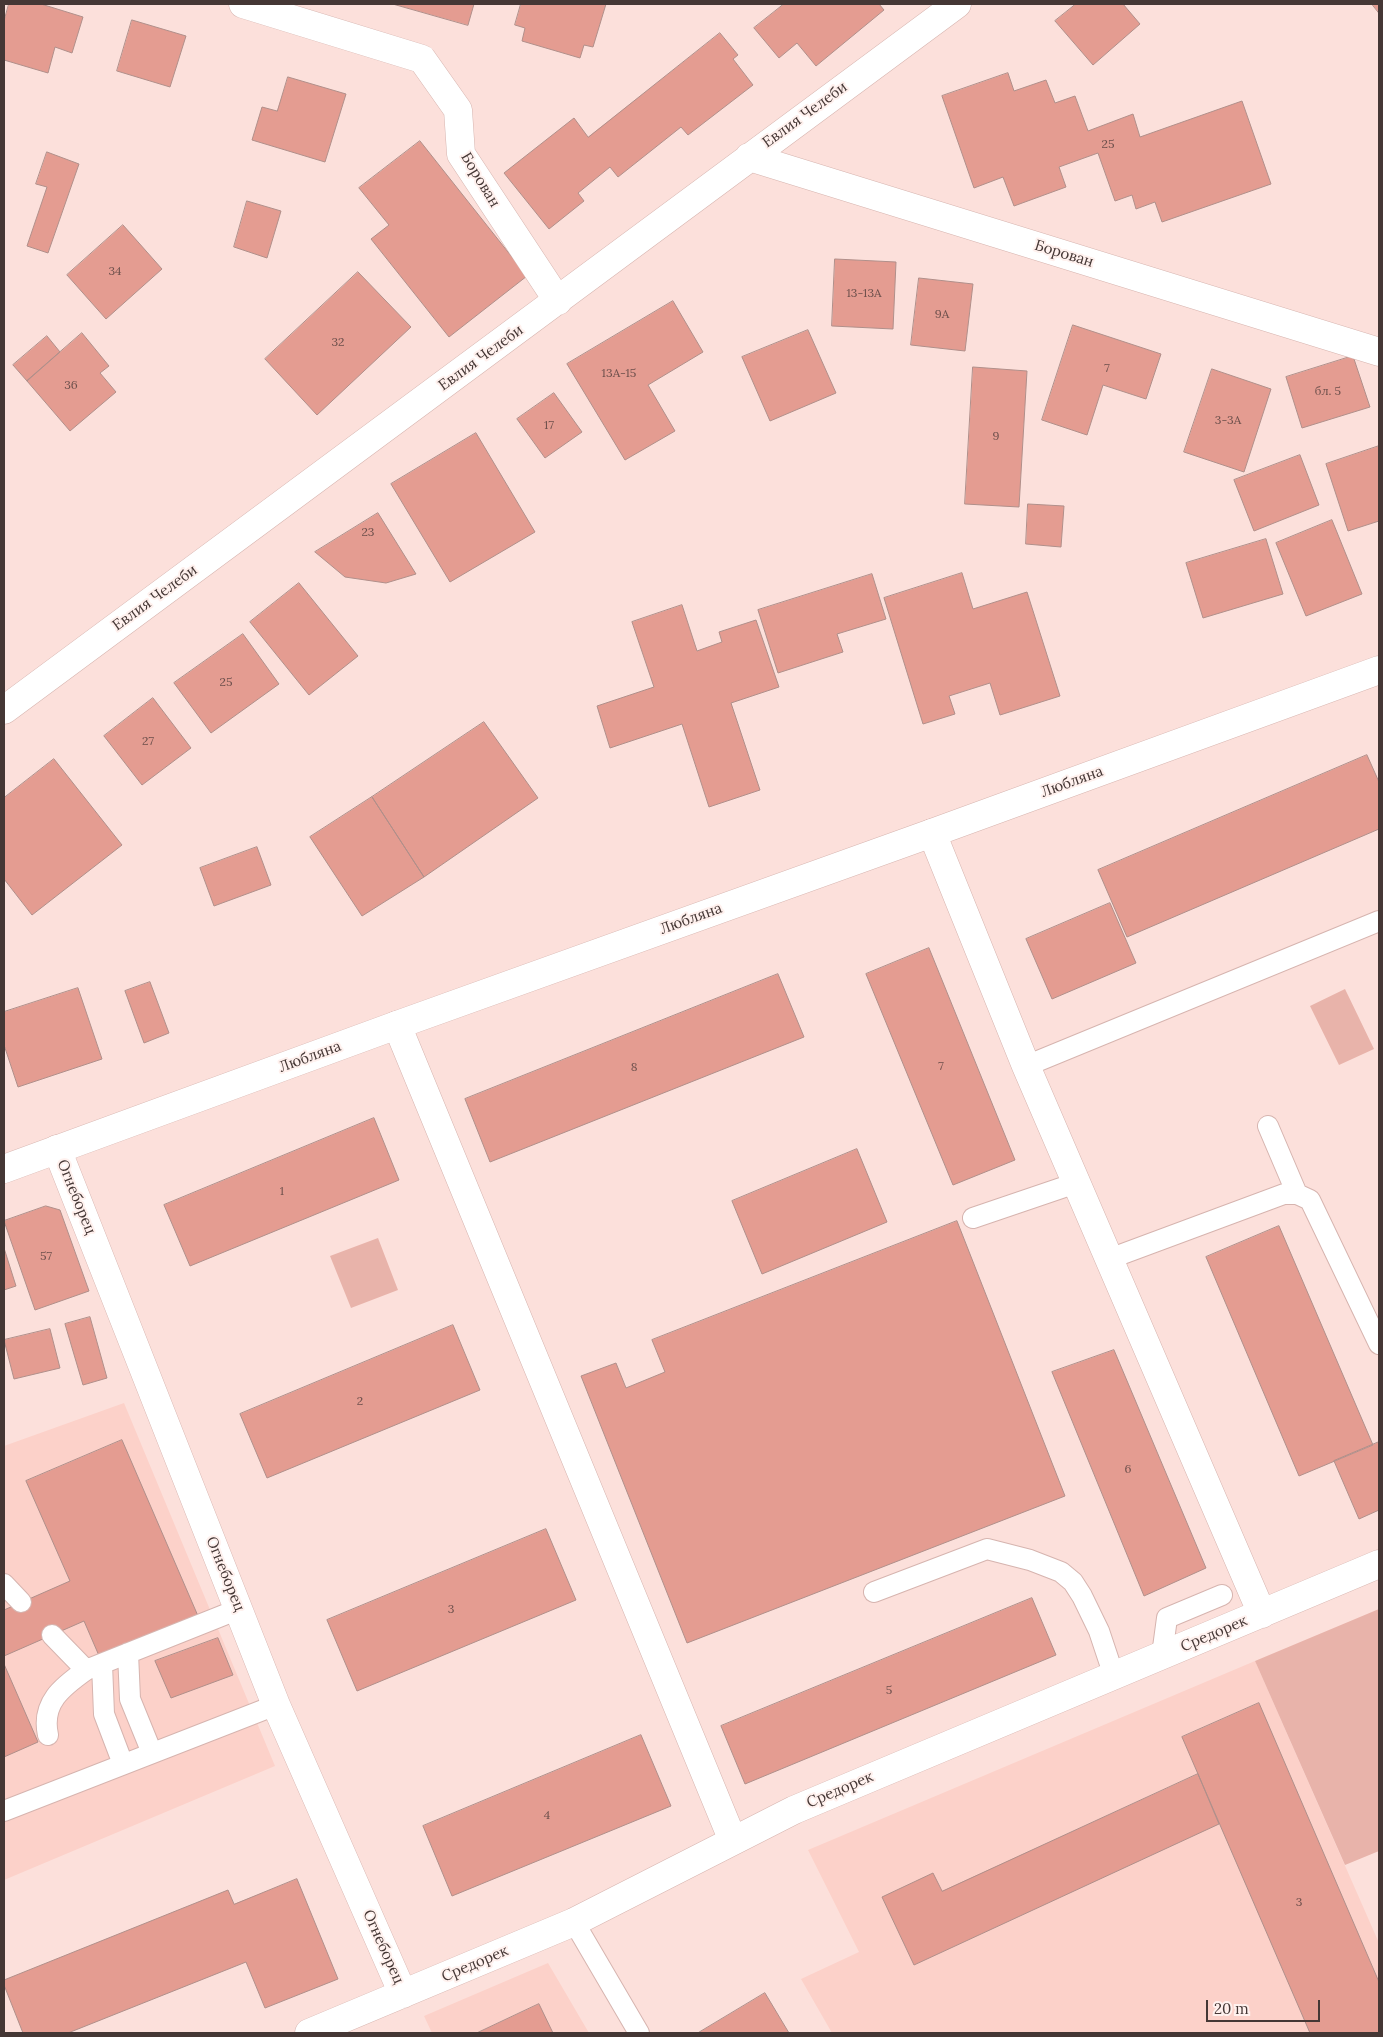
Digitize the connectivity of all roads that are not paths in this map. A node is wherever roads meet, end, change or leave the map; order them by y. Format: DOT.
graph roads {
  1 [pos="244,4"];
  2 [pos="957,4"];
  3 [pos="749,157"];
  4 [pos="558,301"];
  5 [pos="1379,352"];
  6 [pos="1379,670"];
  7 [pos="4,710"];
  8 [pos="932,833"];
  9 [pos="1379,921"];
  10 [pos="397,1025"];
  11 [pos="1026,1066"];
  12 [pos="1268,1126"];
  13 [pos="57,1149"];
  14 [pos="4,1169"];
  15 [pos="1076,1183"];
  16 [pos="1297,1194"];
  17 [pos="973,1218"];
  18 [pos="1109,1259"];
  19 [pos="1379,1344"];
  20 [pos="1379,1564"];
  21 [pos="4,1584"];
  22 [pos="874,1592"];
  23 [pos="1222,1595"];
  24 [pos="21,1602"];
  25 [pos="239,1609"];
  26 [pos="1262,1614"];
  27 [pos="52,1635"];
  28 [pos="128,1653"];
  29 [pos="1162,1655"];
  30 [pos="94,1667"];
  31 [pos="1114,1676"];
  32 [pos="276,1705"];
  33 [pos="48,1735"];
  34 [pos="152,1753"];
  35 [pos="124,1764"];
  36 [pos="4,1811"];
  37 [pos="733,1841"];
  38 [pos="574,1922"];
  39 [pos="403,1994"];
  40 [pos="309,2033"];
  41 [pos="639,2033"];
  1 -- 4 [label="street, Борован"];
  2 -- 3 [label="street, Евлия Челеби"];
  3 -- 4 [label="street, Евлия Челеби"];
  3 -- 5 [label="street, Борован"];
  4 -- 7 [label="street, Евлия Челеби"];
  6 -- 8 [label="street, Любляна"];
  8 -- 10 [label="street, Любляна"];
  8 -- 11 [label="street"];
  9 -- 11 [label="lane"];
  10 -- 13 [label="street, Любляна"];
  10 -- 37 [label="street"];
  11 -- 15 [label="street"];
  12 -- 16 [label="lane"];
  13 -- 14 [label="street, Любляна"];
  13 -- 25 [label="street, Огнеборец"];
  15 -- 17 [label="lane"];
  15 -- 18 [label="street"];
  16 -- 18 [label="lane"];
  16 -- 19 [label="lane"];
  18 -- 26 [label="street"];
  20 -- 26 [label="street, Средорек"];
  21 -- 24 [label="lane"];
  22 -- 31 [label="lane"];
  23 -- 29 [label="lane"];
  25 -- 28 [label="lane"];
  25 -- 32 [label="street, Огнеборец"];
  26 -- 29 [label="street, Средорек"];
  27 -- 30 [label="lane"];
  28 -- 30 [label="lane"];
  28 -- 34 [label="lane"];
  29 -- 31 [label="street, Средорек"];
  30 -- 33 [label="lane"];
  30 -- 35 [label="lane"];
  31 -- 37 [label="street, Средорек"];
  32 -- 34 [label="lane"];
  32 -- 39 [label="street, Огнеборец"];
  34 -- 35 [label="lane"];
  35 -- 36 [label="lane"];
  37 -- 38 [label="street, Средорек"];
  38 -- 39 [label="street, Средорек"];
  38 -- 41 [label="lane"];
  39 -- 40 [label="street, Средорек"];
}
